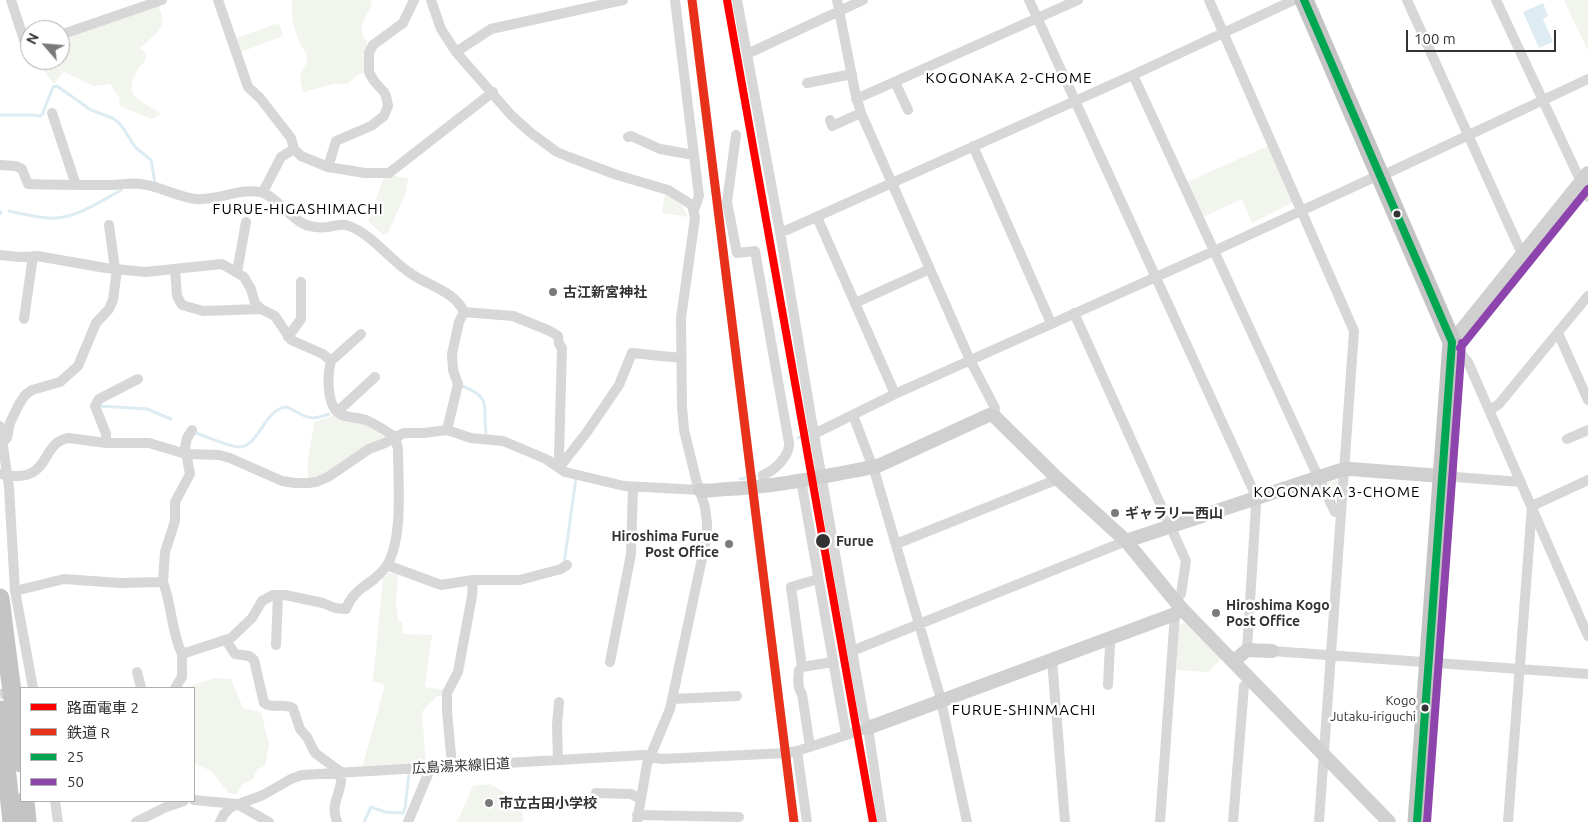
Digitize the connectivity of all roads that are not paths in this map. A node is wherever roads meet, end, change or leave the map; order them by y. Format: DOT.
graph roads {
  1 [pos="10,0"];
  2 [pos="162,0"];
  3 [pos="218,0"];
  4 [pos="414,0"];
  5 [pos="430,0"];
  6 [pos="623,0"];
  7 [pos="675,0"];
  8 [pos="737,0"];
  9 [pos="837,0"];
  10 [pos="864,0"];
  11 [pos="1029,0"];
  12 [pos="1078,0"];
  13 [pos="1209,0"];
  14 [pos="1294,0"];
  15 [pos="1304,0"];
  16 [pos="1407,0"];
  17 [pos="1496,0"];
  18 [pos="840,11"];
  19 [pos="1038,18"];
  20 [pos="20,29"];
  21 [pos="70,32"];
  22 [pos="1224,33"];
  23 [pos="456,52"];
  24 [pos="748,54"];
  25 [pos="852,74"];
  26 [pos="1133,75"];
  27 [pos="1588,79"];
  28 [pos="895,82"];
  29 [pos="808,83"];
  30 [pos="493,92"];
  31 [pos="856,99"];
  32 [pos="1076,100"];
  33 [pos="1543,100"];
  34 [pos="908,110"];
  35 [pos="52,113"];
  36 [pos="861,113"];
  37 [pos="830,120"];
  38 [pos="736,135"];
  39 [pos="1468,136"];
  40 [pos="628,137"];
  41 [pos="973,146"];
  42 [pos="294,148"];
  43 [pos="694,155"];
  44 [pos="0,165"];
  45 [pos="328,167"];
  46 [pos="1379,175"];
  47 [pos="1584,178"];
  48 [pos="891,183"];
  49 [pos="76,185"];
  50 [pos="263,192"];
  51 [pos="1588,197"];
  52 [pos="694,210"];
  53 [pos="1302,211"];
  54 [pos="817,217"];
  55 [pos="246,222"];
  56 [pos="108,225"];
  57 [pos="780,232"];
  58 [pos="1214,251"];
  59 [pos="0,254"];
  60 [pos="1522,254"];
  61 [pos="33,256"];
  62 [pos="116,269"];
  63 [pos="175,269"];
  64 [pos="930,269"];
  65 [pos="237,272"];
  66 [pos="1156,277"];
  67 [pos="301,282"];
  68 [pos="1588,296"];
  69 [pos="855,303"];
  70 [pos="261,309"];
  71 [pos="464,312"];
  72 [pos="1074,313"];
  73 [pos="24,319"];
  74 [pos="1051,323"];
  75 [pos="1558,333"];
  76 [pos="361,334"];
  77 [pos="288,336"];
  78 [pos="1452,342"];
  79 [pos="681,358"];
  80 [pos="970,360"];
  81 [pos="331,361"];
  82 [pos="375,377"];
  83 [pos="138,380"];
  84 [pos="895,394"];
  85 [pos="1588,400"];
  86 [pos="1490,410"];
  87 [pos="338,412"];
  88 [pos="853,414"];
  89 [pos="994,416"];
  90 [pos="0,426"];
  91 [pos="192,430"];
  92 [pos="447,430"];
  93 [pos="1588,430"];
  94 [pos="814,434"];
  95 [pos="395,437"];
  96 [pos="1568,439"];
  97 [pos="3,442"];
  98 [pos="106,443"];
  99 [pos="186,454"];
  100 [pos="558,467"];
  101 [pos="873,467"];
  102 [pos="1344,469"];
  103 [pos="4,475"];
  104 [pos="1442,476"];
  105 [pos="822,477"];
  106 [pos="1318,477"];
  107 [pos="1058,479"];
  108 [pos="801,480"];
  109 [pos="1588,480"];
  110 [pos="1521,482"];
  111 [pos="765,486"];
  112 [pos="633,488"];
  113 [pos="700,490"];
  114 [pos="1255,498"];
  115 [pos="1532,506"];
  116 [pos="1341,512"];
  117 [pos="1171,526"];
  118 [pos="1126,541"];
  119 [pos="896,544"];
  120 [pos="387,565"];
  121 [pos="567,565"];
  122 [pos="818,579"];
  123 [pos="473,580"];
  124 [pos="163,582"];
  125 [pos="8,594"];
  126 [pos="278,595"];
  127 [pos="1177,608"];
  128 [pos="919,624"];
  129 [pos="1588,636"];
  130 [pos="1109,638"];
  131 [pos="226,640"];
  132 [pos="276,644"];
  133 [pos="1247,650"];
  134 [pos="852,651"];
  135 [pos="1272,651"];
  136 [pos="182,654"];
  137 [pos="1331,656"];
  138 [pos="1052,660"];
  139 [pos="1234,661"];
  140 [pos="610,662"];
  141 [pos="833,662"];
  142 [pos="1429,663"];
  143 [pos="802,667"];
  144 [pos="1519,669"];
  145 [pos="138,672"];
  146 [pos="1588,674"];
  147 [pos="1251,680"];
  148 [pos="1108,685"];
  149 [pos="32,687"];
  150 [pos="141,687"];
  151 [pos="176,687"];
  152 [pos="738,696"];
  153 [pos="672,699"];
  154 [pos="941,701"];
  155 [pos="559,702"];
  156 [pos="0,710"];
  157 [pos="868,728"];
  158 [pos="846,734"];
  159 [pos="810,747"];
  160 [pos="20,750"];
  161 [pos="797,751"];
  162 [pos="1324,755"];
  163 [pos="650,756"];
  164 [pos="558,760"];
  165 [pos="452,766"];
  166 [pos="432,767"];
  167 [pos="341,772"];
  168 [pos="596,793"];
  169 [pos="195,800"];
  170 [pos="640,800"];
  171 [pos="25,802"];
  172 [pos="55,802"];
  173 [pos="181,802"];
  174 [pos="237,804"];
  175 [pos="739,817"];
  176 [pos="637,818"];
  177 [pos="12,822"];
  178 [pos="27,822"];
  179 [pos="58,822"];
  180 [pos="136,822"];
  181 [pos="220,822"];
  182 [pos="269,822"];
  183 [pos="337,822"];
  184 [pos="408,822"];
  185 [pos="807,822"];
  186 [pos="882,822"];
  187 [pos="967,822"];
  188 [pos="1065,822"];
  189 [pos="1160,822"];
  190 [pos="1233,822"];
  191 [pos="1319,822"];
  192 [pos="1389,822"];
  193 [pos="1418,822"];
  194 [pos="1508,822"];
  1 -- 20 [label="street"];
  2 -- 21 [label="street"];
  3 -- 42 [label="street"];
  4 -- 45 [label="street"];
  5 -- 23 [label="street"];
  6 -- 23 [label="street"];
  7 -- 43 [label="street"];
  8 -- 24 [label="street"];
  9 -- 18 [label="street"];
  10 -- 18 [label="street"];
  11 -- 19 [label="street"];
  12 -- 19 [label="street"];
  13 -- 22 [label="street"];
  14 -- 22 [label="street"];
  15 -- 46 [label="highway"];
  16 -- 39 [label="street"];
  17 -- 33 [label="street"];
  18 -- 24 [label="street"];
  18 -- 25 [label="street"];
  19 -- 28 [label="street"];
  19 -- 32 [label="street"];
  22 -- 26 [label="street"];
  22 -- 53 [label="street"];
  23 -- 30 [label="street"];
  24 -- 57 [label="street"];
  25 -- 29 [label="street"];
  25 -- 31 [label="street"];
  26 -- 32 [label="street"];
  26 -- 58 [label="street"];
  27 -- 33 [label="street"];
  28 -- 31 [label="street"];
  28 -- 34 [label="street"];
  30 -- 45 [label="street"];
  30 -- 52 [label="street"];
  31 -- 36 [label="street"];
  32 -- 41 [label="street"];
  32 -- 66 [label="street"];
  33 -- 39 [label="street"];
  33 -- 47 [label="street"];
  35 -- 49 [label="street"];
  36 -- 37 [label="street"];
  36 -- 48 [label="street"];
  38 -- 111 [label="street"];
  39 -- 46 [label="street"];
  39 -- 60 [label="street"];
  40 -- 43 [label="street"];
  41 -- 48 [label="street"];
  41 -- 74 [label="street"];
  42 -- 45 [label="street"];
  42 -- 50 [label="street"];
  43 -- 52 [label="street"];
  44 -- 49 [label="street"];
  46 -- 53 [label="street"];
  46 -- 78 [label="highway"];
  47 -- 51 [label="street"];
  47 -- 60 [label="street"];
  48 -- 54 [label="street"];
  48 -- 64 [label="street"];
  49 -- 50 [label="street"];
  50 -- 71 [label="street"];
  52 -- 79 [label="street"];
  53 -- 58 [label="street"];
  53 -- 102 [label="street"];
  54 -- 57 [label="street"];
  54 -- 69 [label="street"];
  55 -- 65 [label="street"];
  56 -- 62 [label="street"];
  57 -- 94 [label="street"];
  58 -- 66 [label="street"];
  58 -- 106 [label="street"];
  59 -- 61 [label="street"];
  60 -- 78 [label="street"];
  61 -- 62 [label="street"];
  61 -- 73 [label="street"];
  62 -- 63 [label="street"];
  62 -- 97 [label="street"];
  63 -- 65 [label="street"];
  63 -- 70 [label="street"];
  64 -- 69 [label="street"];
  64 -- 80 [label="street"];
  65 -- 70 [label="street"];
  66 -- 72 [label="street"];
  66 -- 114 [label="street"];
  67 -- 77 [label="street"];
  68 -- 75 [label="street"];
  69 -- 84 [label="street"];
  70 -- 77 [label="street"];
  71 -- 92 [label="street"];
  71 -- 100 [label="street"];
  72 -- 74 [label="street"];
  72 -- 117 [label="street"];
  74 -- 80 [label="street"];
  75 -- 85 [label="street"];
  75 -- 86 [label="street"];
  76 -- 81 [label="street"];
  77 -- 81 [label="street"];
  78 -- 86 [label="street"];
  78 -- 104 [label="highway"];
  79 -- 100 [label="street"];
  79 -- 113 [label="street"];
  80 -- 84 [label="street"];
  80 -- 89 [label="street"];
  81 -- 87 [label="street"];
  82 -- 87 [label="street"];
  83 -- 98 [label="street"];
  84 -- 88 [label="street"];
  86 -- 110 [label="street"];
  87 -- 95 [label="street"];
  88 -- 94 [label="street"];
  88 -- 101 [label="street"];
  89 -- 101 [label="street"];
  89 -- 107 [label="street"];
  90 -- 97 [label="street"];
  91 -- 99 [label="street"];
  92 -- 95 [label="street"];
  92 -- 100 [label="street"];
  93 -- 96 [label="street"];
  94 -- 105 [label="street"];
  95 -- 99 [label="street"];
  95 -- 120 [label="street"];
  97 -- 103 [label="street"];
  98 -- 99 [label="street"];
  98 -- 103 [label="street"];
  99 -- 124 [label="street"];
  100 -- 112 [label="street"];
  101 -- 105 [label="street"];
  101 -- 119 [label="street"];
  102 -- 104 [label="street"];
  102 -- 106 [label="street"];
  102 -- 116 [label="street"];
  103 -- 125 [label="street"];
  104 -- 110 [label="street"];
  104 -- 142 [label="highway"];
  105 -- 108 [label="street"];
  105 -- 134 [label="street"];
  106 -- 114 [label="street"];
  106 -- 116 [label="street"];
  107 -- 118 [label="street"];
  107 -- 119 [label="street"];
  108 -- 111 [label="street"];
  108 -- 122 [label="street"];
  109 -- 115 [label="street"];
  110 -- 115 [label="street"];
  111 -- 113 [label="street"];
  112 -- 113 [label="street"];
  112 -- 140 [label="street"];
  113 -- 153 [label="street"];
  114 -- 117 [label="street"];
  114 -- 133 [label="street"];
  115 -- 129 [label="street"];
  115 -- 144 [label="street"];
  116 -- 137 [label="street"];
  117 -- 118 [label="street"];
  117 -- 127 [label="street"];
  118 -- 127 [label="street"];
  118 -- 128 [label="street"];
  119 -- 128 [label="street"];
  120 -- 123 [label="street"];
  120 -- 126 [label="street"];
  121 -- 123 [label="street"];
  122 -- 141 [label="street"];
  122 -- 143 [label="street"];
  123 -- 165 [label="street"];
  124 -- 125 [label="street"];
  124 -- 136 [label="street"];
  125 -- 149 [label="street"];
  125 -- 160 [label="highway"];
  126 -- 131 [label="street"];
  126 -- 132 [label="street"];
  127 -- 130 [label="street"];
  127 -- 139 [label="street"];
  127 -- 189 [label="street"];
  128 -- 134 [label="street"];
  128 -- 154 [label="street"];
  130 -- 138 [label="street"];
  130 -- 148 [label="street"];
  131 -- 136 [label="street"];
  131 -- 167 [label="street"];
  133 -- 135 [label="street"];
  133 -- 139 [label="street"];
  134 -- 157 [label="street"];
  135 -- 137 [label="street"];
  136 -- 151 [label="street"];
  137 -- 142 [label="street"];
  137 -- 162 [label="street"];
  138 -- 154 [label="street"];
  138 -- 188 [label="street"];
  139 -- 147 [label="street"];
  141 -- 143 [label="street"];
  141 -- 158 [label="street"];
  142 -- 144 [label="street"];
  142 -- 193 [label="highway"];
  143 -- 159 [label="street"];
  144 -- 146 [label="street"];
  144 -- 194 [label="street"];
  145 -- 150 [label="street"];
  147 -- 162 [label="street"];
  147 -- 190 [label="street"];
  152 -- 153 [label="street"];
  153 -- 163 [label="street"];
  154 -- 157 [label="street"];
  154 -- 187 [label="street"];
  155 -- 164 [label="street"];
  156 -- 177 [label="highway"];
  157 -- 158 [label="street, 広島湯来線旧道"];
  157 -- 186 [label="street"];
  158 -- 159 [label="street, 広島湯来線旧道"];
  159 -- 161 [label="street, 広島湯来線旧道"];
  161 -- 163 [label="street, 広島湯来線旧道"];
  161 -- 185 [label="street"];
  162 -- 191 [label="street"];
  162 -- 192 [label="street"];
  163 -- 164 [label="street, 広島湯来線旧道"];
  163 -- 170 [label="street"];
  164 -- 165 [label="street, 広島湯来線旧道"];
  165 -- 166 [label="street, 広島湯来線旧道"];
  166 -- 167 [label="street, 広島湯来線旧道"];
  166 -- 184 [label="street"];
  167 -- 174 [label="street, 広島湯来線旧道"];
  167 -- 183 [label="street"];
  168 -- 170 [label="street"];
  169 -- 174 [label="street"];
  170 -- 176 [label="street"];
  171 -- 178 [label="highway"];
  172 -- 179 [label="street"];
  173 -- 180 [label="street"];
  174 -- 181 [label="street, 広島湯来線旧道"];
  174 -- 182 [label="street"];
  175 -- 176 [label="street"];
}
